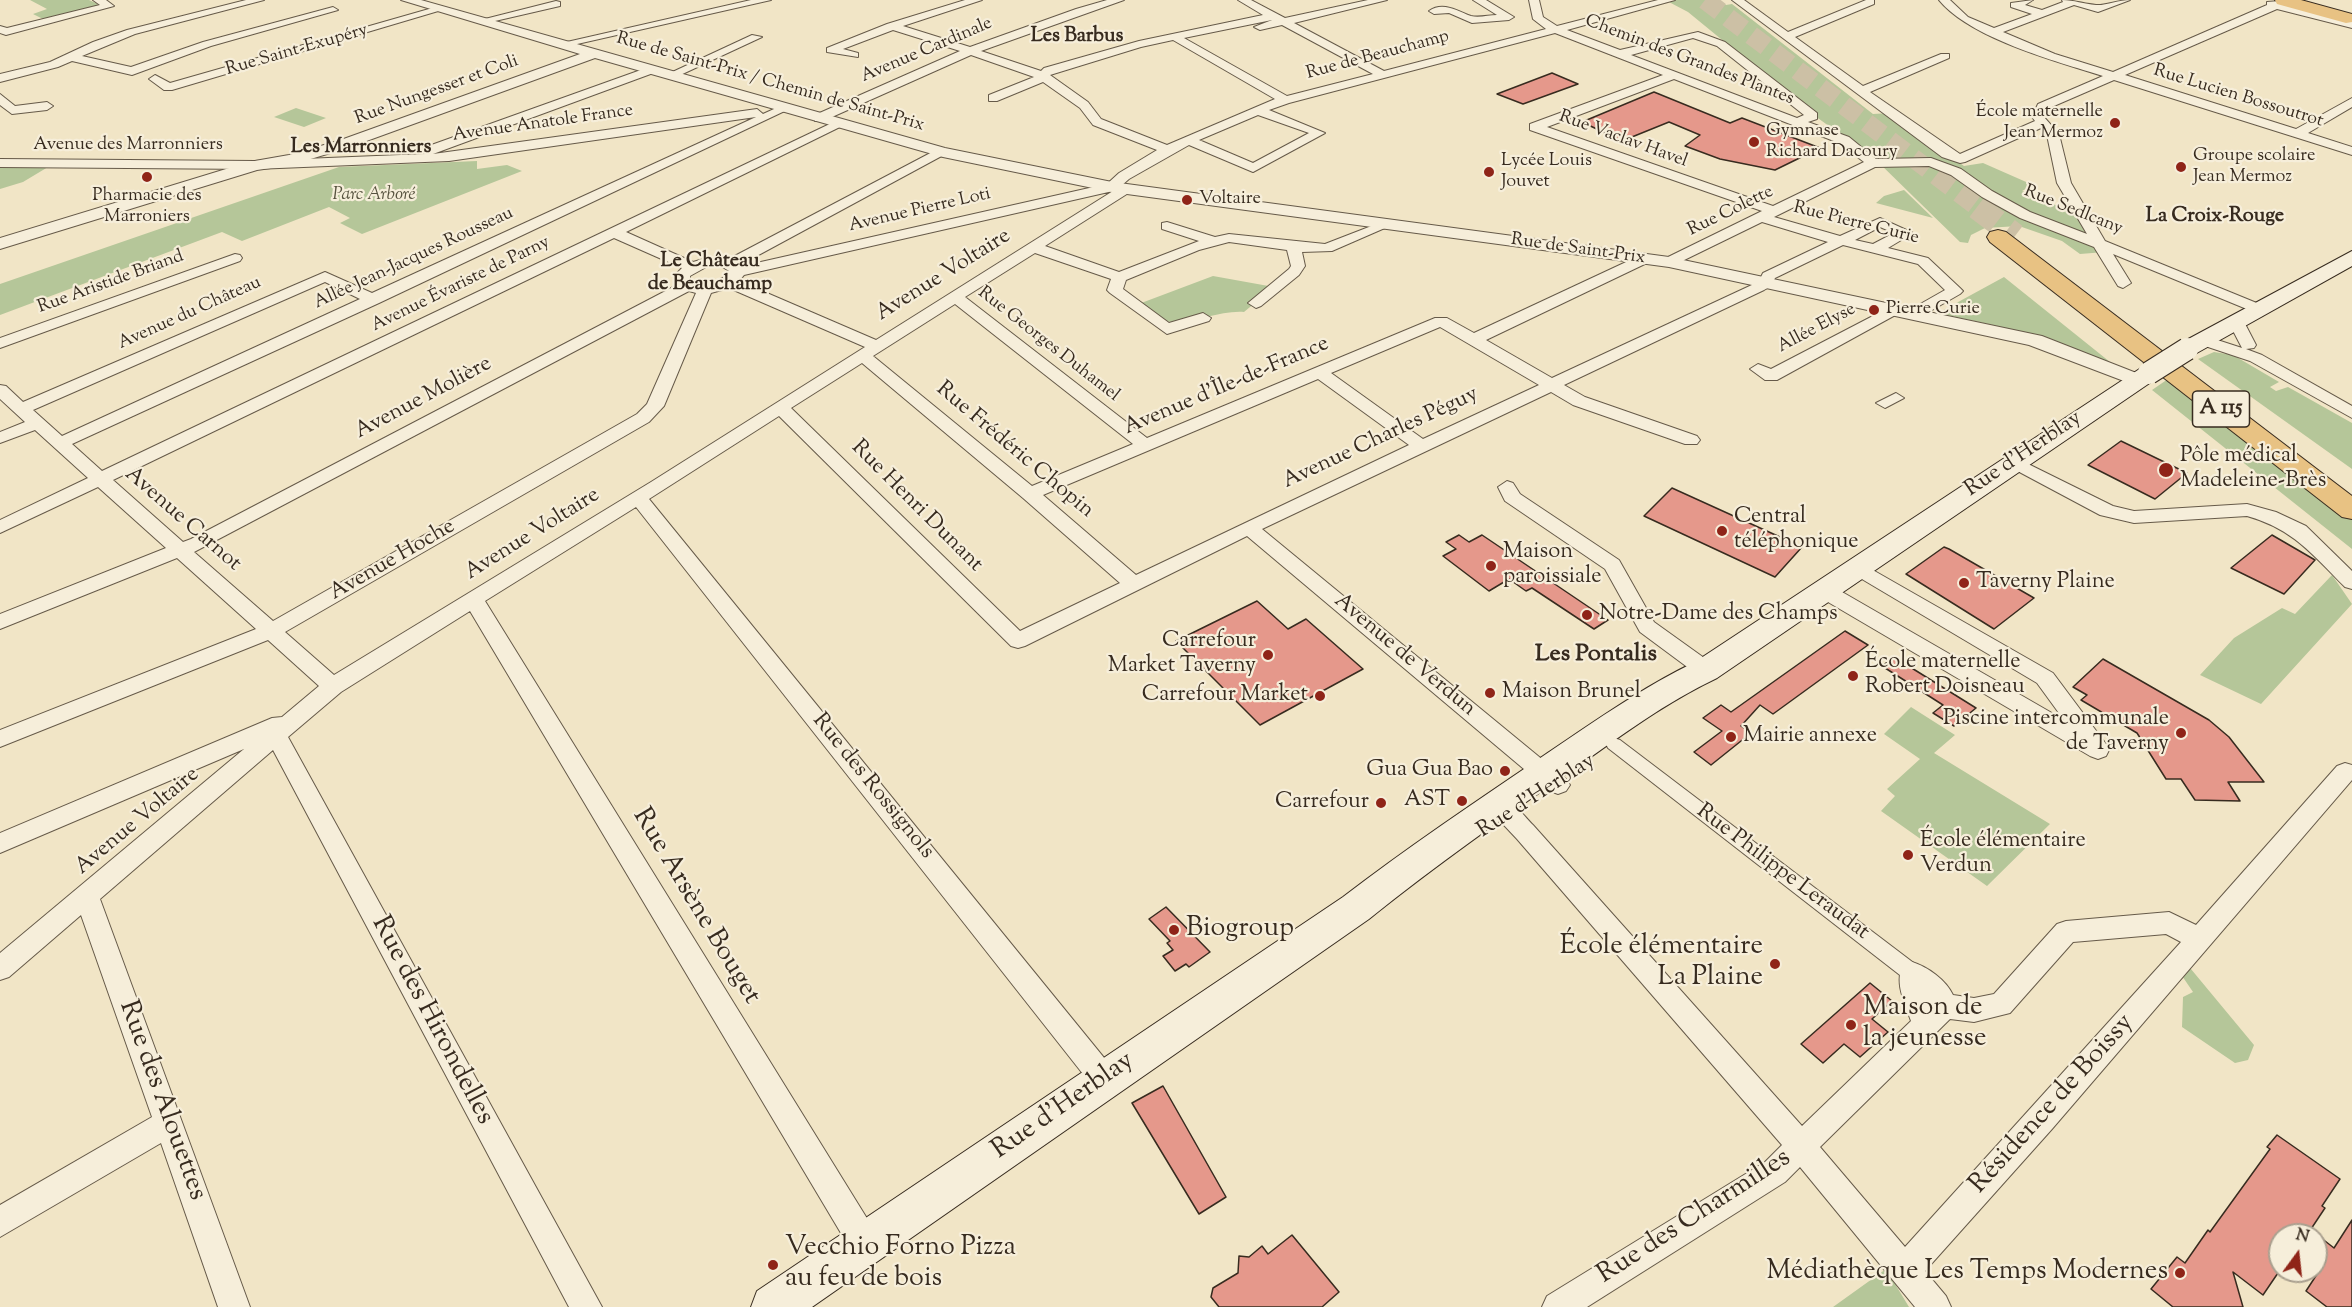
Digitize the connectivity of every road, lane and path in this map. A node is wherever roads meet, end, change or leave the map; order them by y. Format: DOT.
graph roads {
  1 [pos="98,0"];
  2 [pos="259,0"];
  3 [pos="694,0"];
  4 [pos="766,0"];
  5 [pos="977,0"];
  6 [pos="1119,0"];
  7 [pos="1243,0"];
  8 [pos="1382,0"];
  9 [pos="1478,0"];
  10 [pos="1534,0"];
  11 [pos="1670,0"];
  12 [pos="1737,0"];
  13 [pos="1862,0"];
  14 [pos="1944,0"];
  15 [pos="2028,0"];
  16 [pos="2125,0"];
  17 [pos="2253,0"];
  18 [pos="2070,1"];
  19 [pos="2285,1"];
  20 [pos="425,3"];
  21 [pos="556,4"];
  22 [pos="333,10"];
  23 [pos="1434,11"];
  24 [pos="709,13"];
  25 [pos="2043,14"];
  26 [pos="1274,16"];
  27 [pos="1508,16"];
  28 [pos="482,21"];
  29 [pos="1529,21"];
  30 [pos="1785,21"];
  31 [pos="2350,21"];
  32 [pos="1284,22"];
  33 [pos="896,24"];
  34 [pos="1772,26"];
  35 [pos="1554,29"];
  36 [pos="3,30"];
  37 [pos="1992,32"];
  38 [pos="1787,36"];
  39 [pos="1178,39"];
  40 [pos="756,43"];
  41 [pos="564,44"];
  42 [pos="969,50"];
  43 [pos="595,53"];
  44 [pos="1620,54"];
  45 [pos="854,55"];
  46 [pos="1945,56"];
  47 [pos="71,57"];
  48 [pos="652,70"];
  49 [pos="1382,74"];
  50 [pos="672,75"];
  51 [pos="1674,75"];
  52 [pos="1043,77"];
  53 [pos="2112,77"];
  54 [pos="0,78"];
  55 [pos="155,79"];
  56 [pos="1862,91"];
  57 [pos="0,98"];
  58 [pos="993,98"];
  59 [pos="1285,100"];
  60 [pos="2352,102"];
  61 [pos="47,106"];
  62 [pos="782,109"];
  63 [pos="12,110"];
  64 [pos="1257,110"];
  65 [pos="1891,113"];
  66 [pos="0,115"];
  67 [pos="1869,115"];
  68 [pos="819,118"];
  69 [pos="1797,122"];
  70 [pos="2041,123"];
  71 [pos="840,124"];
  72 [pos="2297,134"];
  73 [pos="1190,141"];
  74 [pos="1170,151"];
  75 [pos="2352,151"];
  76 [pos="943,152"];
  77 [pos="415,159"];
  78 [pos="0,163"];
  79 [pos="1873,163"];
  80 [pos="255,165"];
  81 [pos="1119,188"];
  82 [pos="1768,214"];
  83 [pos="1387,224"];
  84 [pos="1167,226"];
  85 [pos="615,233"];
  86 [pos="1211,241"];
  87 [pos="1841,241"];
  88 [pos="0,244"];
  89 [pos="1293,246"];
  90 [pos="1035,248"];
  91 [pos="1875,249"];
  92 [pos="2104,249"];
  93 [pos="2352,256"];
  94 [pos="235,258"];
  95 [pos="1644,259"];
  96 [pos="1669,262"];
  97 [pos="692,267"];
  98 [pos="732,273"];
  99 [pos="1119,277"];
  100 [pos="1766,283"];
  101 [pos="2123,284"];
  102 [pos="696,287"];
  103 [pos="956,297"];
  104 [pos="374,300"];
  105 [pos="1256,303"];
  106 [pos="2259,309"];
  107 [pos="1894,310"];
  108 [pos="1914,314"];
  109 [pos="1203,318"];
  110 [pos="2236,321"];
  111 [pos="1473,340"];
  112 [pos="2201,341"];
  113 [pos="0,343"];
  114 [pos="2248,345"];
  115 [pos="870,351"];
  116 [pos="1758,369"];
  117 [pos="1319,372"];
  118 [pos="2138,379"];
  119 [pos="1548,386"];
  120 [pos="0,390"];
  121 [pos="2352,405"];
  122 [pos="780,407"];
  123 [pos="21,409"];
  124 [pos="2352,413"];
  125 [pos="37,423"];
  126 [pos="0,438"];
  127 [pos="1691,440"];
  128 [pos="58,444"];
  129 [pos="1145,446"];
  130 [pos="1423,447"];
  131 [pos="2016,463"];
  132 [pos="99,480"];
  133 [pos="1507,487"];
  134 [pos="2352,487"];
  135 [pos="1030,494"];
  136 [pos="638,497"];
  137 [pos="2352,510"];
  138 [pos="0,527"];
  139 [pos="1249,528"];
  140 [pos="183,550"];
  141 [pos="1857,567"];
  142 [pos="2352,582"];
  143 [pos="1133,584"];
  144 [pos="1823,590"];
  145 [pos="474,600"];
  146 [pos="0,622"];
  147 [pos="273,630"];
  148 [pos="1018,641"];
  149 [pos="1706,670"];
  150 [pos="333,686"];
  151 [pos="300,715"];
  152 [pos="273,738"];
  153 [pos="0,739"];
  154 [pos="1614,744"];
  155 [pos="2346,772"];
  156 [pos="1551,779"];
  157 [pos="1503,811"];
  158 [pos="0,843"];
  159 [pos="87,896"];
  160 [pos="2200,940"];
  161 [pos="0,969"];
  162 [pos="1912,973"];
  163 [pos="1945,1006"];
  164 [pos="1927,1026"];
  165 [pos="1104,1079"];
  166 [pos="169,1122"];
  167 [pos="1801,1148"];
  168 [pos="0,1222"];
  169 [pos="865,1244"];
  170 [pos="1924,1294"];
  171 [pos="234,1307"];
  172 [pos="586,1307"];
  173 [pos="773,1307"];
  174 [pos="1558,1307"];
  1 -- 36 [label="street"];
  2 -- 47 [label="street"];
  3 -- 24 [label="street"];
  4 -- 24 [label="street"];
  5 -- 33 [label="street"];
  6 -- 42 [label="street, Avenue Cardinale"];
  7 -- 26 [label="street"];
  8 -- 32 [label="street"];
  9 -- 27 [label="street, Chemin des Grandes Plantes"];
  10 -- 29 [label="street"];
  11 -- 35 [label="street, Rue de Beauchamp"];
  12 -- 34 [label="street"];
  13 -- 38 [label="street"];
  14 -- 37 [label="street"];
  15 -- 25 [label="street"];
  16 -- 18 [label="street"];
  17 -- 19 [label="street"];
  18 -- 25 [label="street"];
  19 -- 31 [label="main road"];
  19 -- 53 [label="street"];
  20 -- 28 [label="street, Rue de Saint-Prix / Chemin de Saint-Prix"];
  20 -- 55 [label="street, Rue Saint-Exupéry"];
  21 -- 28 [label="street"];
  22 -- 47 [label="street"];
  23 -- 27 [label="street"];
  24 -- 41 [label="street"];
  25 -- 37 [label="street"];
  26 -- 32 [label="street"];
  26 -- 39 [label="street"];
  27 -- 29 [label="street, Chemin des Grandes Plantes"];
  28 -- 41 [label="street, Rue de Saint-Prix / Chemin de Saint-Prix"];
  29 -- 35 [label="street, Chemin des Grandes Plantes"];
  30 -- 34 [label="street"];
  32 -- 39 [label="street"];
  32 -- 49 [label="street"];
  33 -- 42 [label="street"];
  33 -- 45 [label="street"];
  34 -- 38 [label="street"];
  35 -- 44 [label="street, Chemin des Grandes Plantes"];
  35 -- 49 [label="street, Rue de Beauchamp"];
  37 -- 53 [label="street"];
  38 -- 56 [label="street"];
  39 -- 52 [label="street"];
  39 -- 59 [label="street"];
  40 -- 50 [label="street"];
  41 -- 43 [label="street, Rue de Saint-Prix / Chemin de Saint-Prix"];
  42 -- 52 [label="street"];
  42 -- 68 [label="street, Avenue Cardinale"];
  43 -- 48 [label="street, Rue de Saint-Prix / Chemin de Saint-Prix"];
  43 -- 80 [label="street, Rue Nungesser et Coli"];
  44 -- 51 [label="street, Chemin des Grandes Plantes"];
  44 -- 69 [label="street"];
  46 -- 56 [label="street"];
  47 -- 54 [label="street"];
  48 -- 50 [label="street, Rue de Saint-Prix / Chemin de Saint-Prix"];
  48 -- 77 [label="street"];
  49 -- 59 [label="street, Rue de Beauchamp"];
  50 -- 62 [label="street, Rue de Saint-Prix / Chemin de Saint-Prix"];
  51 -- 69 [label="street, Chemin des Grandes Plantes"];
  51 -- 82 [label="street, Rue Vaclav Havel"];
  52 -- 58 [label="street"];
  52 -- 74 [label="street"];
  53 -- 70 [label="street"];
  53 -- 72 [label="street, Rue Lucien Bossoutrot"];
  56 -- 65 [label="street"];
  57 -- 63 [label="street"];
  59 -- 64 [label="street, Rue de Beauchamp"];
  60 -- 72 [label="street"];
  61 -- 63 [label="street"];
  62 -- 68 [label="street, Rue de Saint-Prix / Chemin de Saint-Prix"];
  62 -- 77 [label="street, Avenue Anatole France"];
  62 -- 104 [label="street, Allée Jean-Jacques Rousseau"];
  63 -- 66 [label="street"];
  64 -- 73 [label="street, Rue de Beauchamp"];
  64 -- 73 [label="street"];
  65 -- 67 [label="street"];
  65 -- 70 [label="street"];
  68 -- 71 [label="street, Rue de Saint-Prix / Chemin de Saint-Prix"];
  69 -- 79 [label="street, Chemin des Grandes Plantes"];
  70 -- 92 [label="street"];
  71 -- 76 [label="street, Rue de Saint-Prix / Chemin de Saint-Prix"];
  71 -- 85 [label="street, Avenue Évariste de Parny"];
  72 -- 75 [label="street, Rue Lucien Bossoutrot"];
  73 -- 74 [label="street, Rue de Beauchamp"];
  74 -- 81 [label="street, Rue de Beauchamp"];
  76 -- 81 [label="street, Rue de Saint-Prix / Chemin de Saint-Prix"];
  76 -- 98 [label="street"];
  77 -- 80 [label="street, Avenue Anatole France"];
  78 -- 80 [label="street, Avenue des Marronniers"];
  79 -- 82 [label="street, Rue Colette"];
  79 -- 92 [label="street, Rue Sedlcany"];
  80 -- 88 [label="street, Avenue Anatole France"];
  81 -- 83 [label="street, Rue de Saint-Prix"];
  81 -- 90 [label="street, Avenue Voltaire"];
  81 -- 98 [label="street, Avenue Pierre Loti"];
  82 -- 87 [label="street, Rue Pierre Curie"];
  82 -- 96 [label="street, Rue Colette"];
  83 -- 89 [label="street"];
  83 -- 95 [label="street, Rue de Saint-Prix"];
  84 -- 86 [label="street"];
  85 -- 97 [label="street"];
  85 -- 132 [label="street, Avenue Évariste de Parny"];
  86 -- 89 [label="street"];
  86 -- 99 [label="street"];
  87 -- 91 [label="street, Rue Pierre Curie"];
  87 -- 91 [label="street, Avenue Charles Péguy"];
  87 -- 100 [label="street, Avenue Charles Péguy"];
  89 -- 105 [label="street"];
  90 -- 99 [label="street"];
  90 -- 103 [label="street, Avenue Voltaire"];
  91 -- 108 [label="street, Rue Pierre Curie"];
  92 -- 101 [label="street"];
  92 -- 106 [label="street, Rue Sedlcany"];
  93 -- 106 [label="main road, Rue d'Herblay"];
  94 -- 113 [label="street, Rue Aristide Briand"];
  95 -- 96 [label="street, Rue de Saint-Prix"];
  95 -- 111 [label="street"];
  96 -- 100 [label="street, Rue de Saint-Prix"];
  97 -- 98 [label="street"];
  97 -- 102 [label="street, Avenue Hoche"];
  98 -- 102 [label="street, Avenue Molière"];
  98 -- 115 [label="street, Rue Frédéric Chopin"];
  99 -- 109 [label="street"];
  100 -- 107 [label="street, Rue de Saint-Prix"];
  100 -- 119 [label="street, Avenue Charles Péguy"];
  102 -- 140 [label="street, Avenue Molière"];
  102 -- 147 [label="street, Avenue Hoche"];
  103 -- 115 [label="street, Avenue Voltaire"];
  103 -- 129 [label="street, Rue Georges Duhamel"];
  104 -- 123 [label="street, Avenue du Château"];
  104 -- 128 [label="street, Allée Jean-Jacques Rousseau"];
  106 -- 110 [label="main road, Rue d'Herblay"];
  107 -- 108 [label="street, Rue de Saint-Prix"];
  107 -- 116 [label="street, Allée Elyse"];
  108 -- 118 [label="street, Rue de Saint-Prix"];
  110 -- 112 [label="main road, Rue d'Herblay"];
  110 -- 114 [label="street"];
  111 -- 117 [label="street, Avenue d'Île-de-France"];
  111 -- 119 [label="street"];
  112 -- 114 [label="street"];
  112 -- 118 [label="main road, Rue d'Herblay, bridge"];
  112 -- 124 [label="street"];
  114 -- 121 [label="street"];
  115 -- 122 [label="street, Avenue Voltaire"];
  115 -- 135 [label="street, Rue Frédéric Chopin"];
  117 -- 129 [label="street, Avenue d'Île-de-France"];
  117 -- 130 [label="street"];
  118 -- 131 [label="main road, Rue d'Herblay"];
  119 -- 127 [label="street"];
  119 -- 130 [label="street, Avenue Charles Péguy"];
  120 -- 123 [label="street, Avenue Carnot"];
  122 -- 136 [label="street, Avenue Voltaire"];
  122 -- 148 [label="street, Rue Henri Dunant"];
  123 -- 125 [label="street, Avenue Carnot"];
  125 -- 126 [label="street"];
  125 -- 128 [label="street, Avenue Carnot"];
  128 -- 132 [label="street, Avenue Carnot"];
  129 -- 135 [label="street, Avenue d'Île-de-France"];
  130 -- 139 [label="street, Avenue Charles Péguy"];
  131 -- 141 [label="main road, Rue d'Herblay"];
  131 -- 142 [label="street"];
  132 -- 138 [label="street, Avenue Évariste de Parny"];
  132 -- 140 [label="street, Avenue Carnot"];
  133 -- 149 [label="street"];
  134 -- 137 [label="main road, A 115"];
  135 -- 143 [label="street, Rue Frédéric Chopin"];
  136 -- 145 [label="street, Avenue Voltaire"];
  136 -- 165 [label="street, Rue des Rossignols"];
  139 -- 143 [label="street, Avenue Charles Péguy"];
  139 -- 156 [label="street, Avenue de Verdun"];
  140 -- 146 [label="street, Avenue Molière"];
  140 -- 147 [label="street, Avenue Carnot"];
  141 -- 144 [label="main road, Rue d'Herblay"];
  141 -- 144 [label="street"];
  143 -- 148 [label="street, Avenue Charles Péguy"];
  144 -- 149 [label="main road, Rue d'Herblay"];
  145 -- 150 [label="street, Avenue Voltaire"];
  145 -- 169 [label="street, Rue Arsène Bouget"];
  147 -- 150 [label="street, Avenue Carnot"];
  147 -- 153 [label="street, Avenue Hoche"];
  149 -- 154 [label="main road, Rue d'Herblay"];
  149 -- 156 [label="main road, Rue d'Herblay"];
  150 -- 151 [label="street, Avenue Voltaire"];
  151 -- 152 [label="street, Avenue Voltaire"];
  151 -- 158 [label="street"];
  152 -- 159 [label="street, Avenue Voltaire"];
  152 -- 172 [label="street, Rue des Hirondelles"];
  154 -- 156 [label="main road, Rue d'Herblay"];
  154 -- 162 [label="street, Rue Philippe Leraudat"];
  155 -- 160 [label="street"];
  156 -- 157 [label="main road, Rue d'Herblay"];
  157 -- 165 [label="main road, Rue d'Herblay"];
  157 -- 167 [label="street"];
  159 -- 161 [label="street, Avenue Voltaire"];
  159 -- 166 [label="street, Rue des Alouettes"];
  160 -- 163 [label="street"];
  160 -- 170 [label="street, Résidence de Boissy"];
  162 -- 163 [label="street, Rue Philippe Leraudat"];
  162 -- 164 [label="street"];
  163 -- 164 [label="street"];
  164 -- 167 [label="street"];
  165 -- 169 [label="main road, Rue d'Herblay"];
  166 -- 168 [label="street"];
  166 -- 171 [label="street, Rue des Alouettes"];
  167 -- 170 [label="street"];
  167 -- 174 [label="street, Rue des Charmilles"];
  169 -- 173 [label="main road, Rue d'Herblay"];
}
